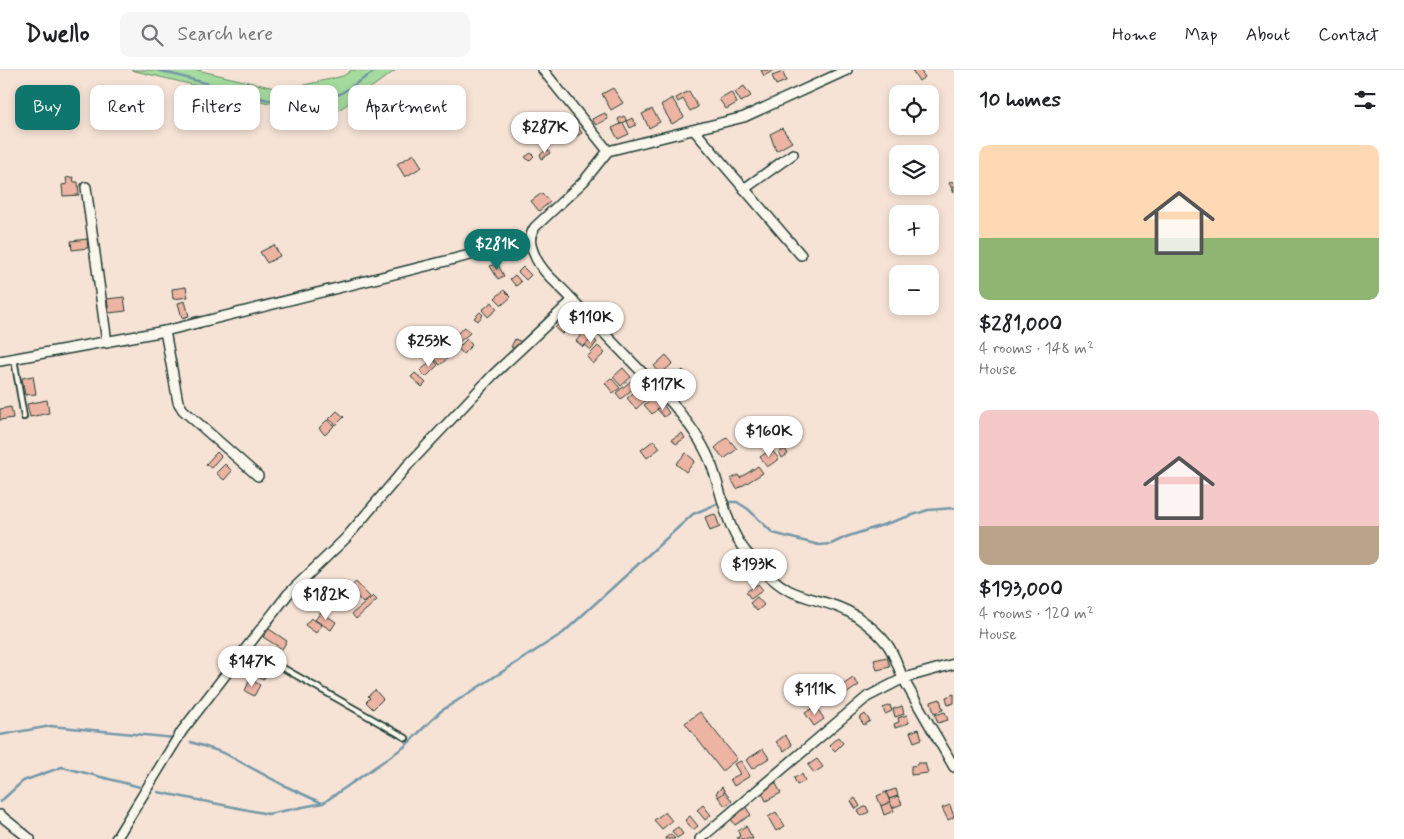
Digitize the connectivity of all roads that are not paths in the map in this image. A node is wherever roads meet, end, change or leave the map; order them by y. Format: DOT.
graph roads {
  1 [pos="543,70"];
  2 [pos="847,70"];
  3 [pos="694,130"];
  4 [pos="608,151"];
  5 [pos="793,154"];
  6 [pos="86,187"];
  7 [pos="744,189"];
  8 [pos="530,240"];
  9 [pos="801,255"];
  10 [pos="573,300"];
  11 [pos="165,331"];
  12 [pos="107,343"];
  13 [pos="14,359"];
  14 [pos="0,361"];
  15 [pos="24,417"];
  16 [pos="258,476"];
  17 [pos="248,648"];
  18 [pos="954,664"];
  19 [pos="904,678"];
  20 [pos="406,738"];
  21 [pos="954,767"];
  22 [pos="0,815"];
  23 [pos="30,839"];
  24 [pos="116,839"];
  25 [pos="700,839"];
  1 -- 4 [label="street"];
  2 -- 3 [label="street"];
  3 -- 4 [label="street"];
  3 -- 7 [label="street"];
  4 -- 8 [label="street"];
  5 -- 7 [label="street"];
  6 -- 12 [label="street"];
  7 -- 9 [label="street"];
  8 -- 10 [label="street"];
  8 -- 11 [label="street"];
  10 -- 17 [label="street"];
  10 -- 19 [label="street"];
  11 -- 12 [label="street"];
  11 -- 16 [label="street"];
  12 -- 13 [label="street"];
  13 -- 14 [label="street"];
  13 -- 15 [label="lane"];
  17 -- 20 [label="lane"];
  17 -- 24 [label="street"];
  18 -- 19 [label="street"];
  19 -- 21 [label="street"];
  19 -- 25 [label="street"];
  22 -- 23 [label="street"];
}
